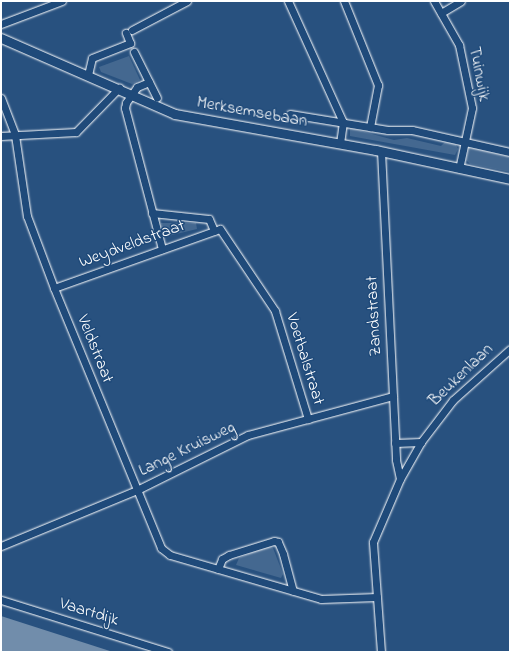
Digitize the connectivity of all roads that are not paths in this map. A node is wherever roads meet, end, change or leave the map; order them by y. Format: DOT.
graph roads {
  1 [pos="62,1"];
  2 [pos="187,1"];
  3 [pos="288,1"];
  4 [pos="344,1"];
  5 [pos="434,1"];
  6 [pos="461,1"];
  7 [pos="441,13"];
  8 [pos="1,24"];
  9 [pos="1,38"];
  10 [pos="134,52"];
  11 [pos="88,75"];
  12 [pos="149,82"];
  13 [pos="119,88"];
  14 [pos="132,95"];
  15 [pos="1,98"];
  16 [pos="157,98"];
  17 [pos="290,114"];
  18 [pos="343,122"];
  19 [pos="370,127"];
  20 [pos="15,135"];
  21 [pos="1,136"];
  22 [pos="465,141"];
  23 [pos="340,144"];
  24 [pos="381,151"];
  25 [pos="510,152"];
  26 [pos="459,169"];
  27 [pos="510,179"];
  28 [pos="152,213"];
  29 [pos="217,230"];
  30 [pos="162,249"];
  31 [pos="54,288"];
  32 [pos="510,349"];
  33 [pos="393,396"];
  34 [pos="308,419"];
  35 [pos="421,442"];
  36 [pos="395,443"];
  37 [pos="400,479"];
  38 [pos="137,490"];
  39 [pos="1,546"];
  40 [pos="218,569"];
  41 [pos="293,591"];
  42 [pos="377,597"];
  43 [pos="1,600"];
  44 [pos="168,652"];
  45 [pos="381,652"];
  1 -- 8 [label="street"];
  2 -- 11 [label="street"];
  3 -- 18 [label="street"];
  4 -- 19 [label="street"];
  5 -- 7 [label="street, Tuinwijk"];
  6 -- 7 [label="street"];
  7 -- 22 [label="street, Tuinwijk"];
  9 -- 11 [label="main road, Merksemsebaan"];
  10 -- 12 [label="street"];
  11 -- 13 [label="main road, Merksemsebaan"];
  12 -- 14 [label="street"];
  12 -- 16 [label="street"];
  13 -- 14 [label="main road, Merksemsebaan"];
  13 -- 20 [label="street"];
  14 -- 23 [label="main road, Merksemsebaan"];
  14 -- 28 [label="street"];
  15 -- 20 [label="street, Veldstraat"];
  17 -- 18 [label="street, Merksemsebaan"];
  18 -- 19 [label="street, Merksemsebaan"];
  18 -- 23 [label="street"];
  19 -- 22 [label="street, Merksemsebaan"];
  20 -- 21 [label="street"];
  20 -- 31 [label="street, Veldstraat"];
  22 -- 25 [label="street, Merksemsebaan"];
  22 -- 26 [label="street, Tuinwijk"];
  23 -- 24 [label="main road, Merksemsebaan"];
  24 -- 26 [label="main road, Merksemsebaan"];
  24 -- 33 [label="street, Zandstraat"];
  26 -- 27 [label="main road, Merksemsebaan"];
  28 -- 29 [label="street, Voetbalstraat"];
  28 -- 30 [label="street"];
  29 -- 30 [label="street, Weydveldstraat"];
  29 -- 34 [label="street, Voetbalstraat"];
  30 -- 31 [label="street, Weydveldstraat"];
  31 -- 38 [label="street, Veldstraat"];
  32 -- 35 [label="street, Beukenlaan"];
  33 -- 34 [label="street, Lange Kruisweg"];
  33 -- 36 [label="street, Zandstraat"];
  34 -- 38 [label="street, Lange Kruisweg"];
  35 -- 36 [label="street"];
  35 -- 37 [label="street"];
  36 -- 37 [label="street, Zandstraat"];
  37 -- 42 [label="street"];
  38 -- 39 [label="street, Lange Kruisweg"];
  38 -- 40 [label="street, Veldstraat"];
  40 -- 41 [label="street, Veldstraat"];
  40 -- 41 [label="street"];
  41 -- 42 [label="street, Veldstraat"];
  42 -- 45 [label="street"];
  43 -- 44 [label="street, Vaartdijk"];
}
